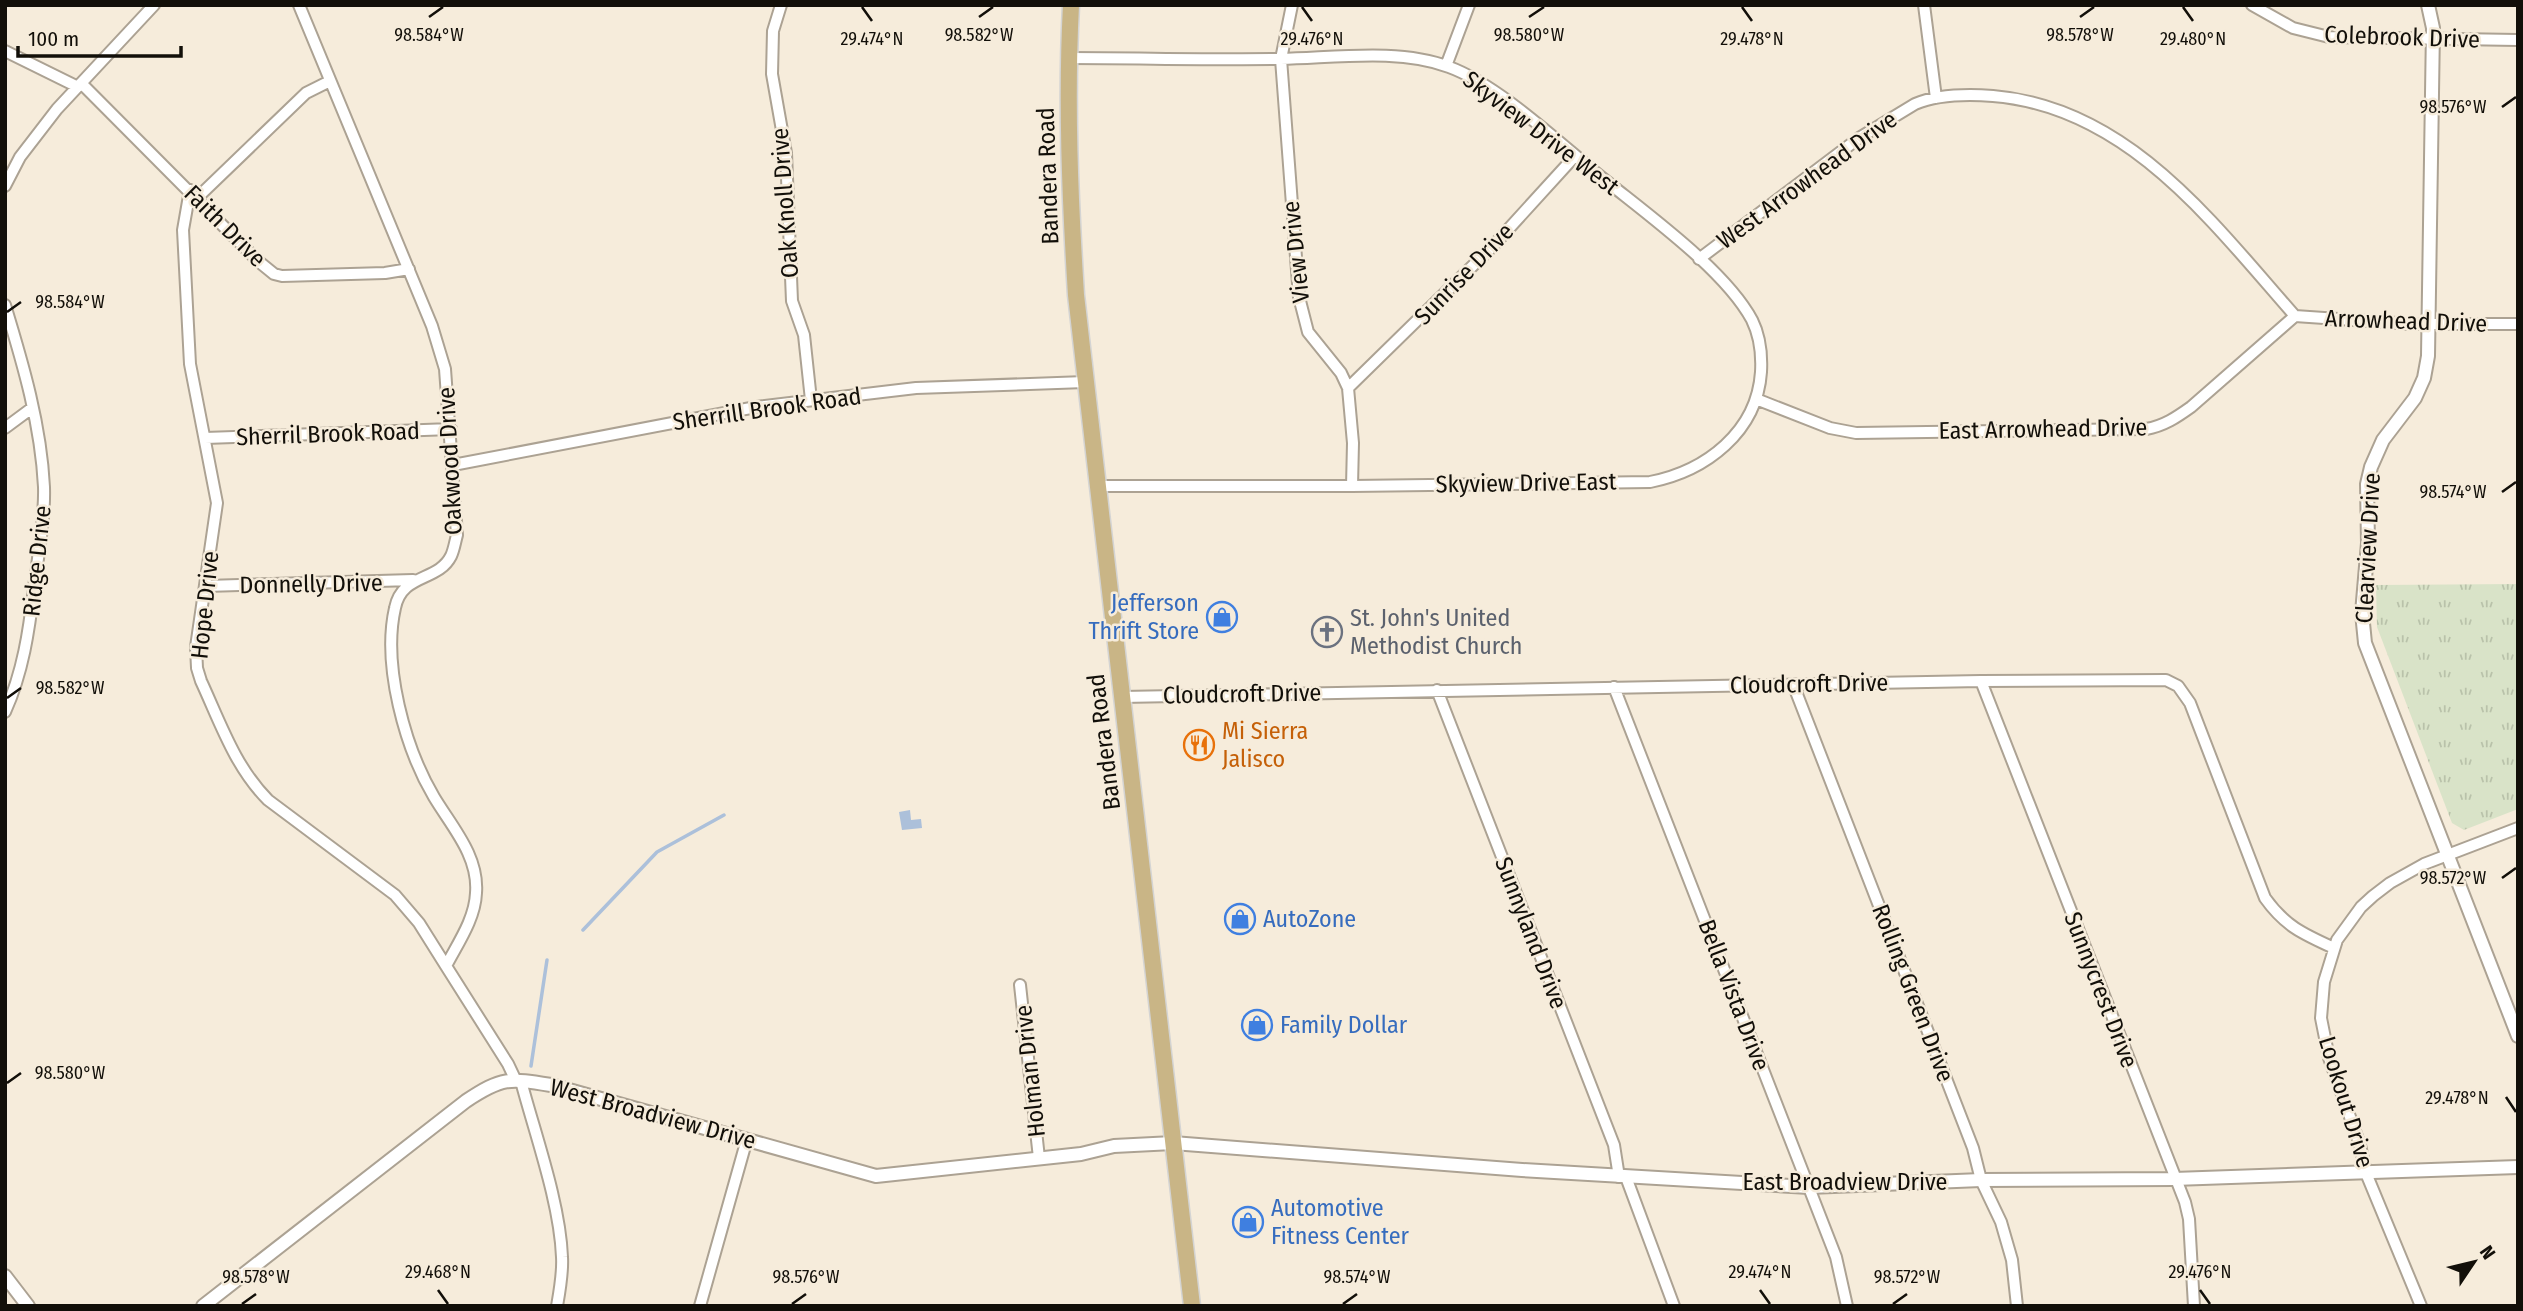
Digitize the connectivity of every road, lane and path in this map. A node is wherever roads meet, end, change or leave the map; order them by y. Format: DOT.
graph roads {
  1 [pos="154,5"];
  2 [pos="299,5"];
  3 [pos="781,5"];
  4 [pos="1071,5"];
  5 [pos="1292,5"];
  6 [pos="1469,5"];
  7 [pos="1924,5"];
  8 [pos="2252,5"];
  9 [pos="2428,5"];
  10 [pos="2433,39"];
  11 [pos="2518,40"];
  12 [pos="5,51"];
  13 [pos="1069,58"];
  14 [pos="1281,59"];
  15 [pos="1446,66"];
  16 [pos="330,81"];
  17 [pos="80,85"];
  18 [pos="1936,98"];
  19 [pos="1575,156"];
  20 [pos="5,186"];
  21 [pos="193,194"];
  22 [pos="1699,259"];
  23 [pos="408,270"];
  24 [pos="5,305"];
  25 [pos="2295,316"];
  26 [pos="2428,324"];
  27 [pos="2518,324"];
  28 [pos="1085,382"];
  29 [pos="1348,388"];
  30 [pos="1756,399"];
  31 [pos="811,400"];
  32 [pos="32,408"];
  33 [pos="5,428"];
  34 [pos="451,429"];
  35 [pos="205,438"];
  36 [pos="453,465"];
  37 [pos="1097,486"];
  38 [pos="1352,486"];
  39 [pos="416,579"];
  40 [pos="206,586"];
  41 [pos="1981,681"];
  42 [pos="1793,684"];
  43 [pos="1614,687"];
  44 [pos="1437,690"];
  45 [pos="1122,697"];
  46 [pos="5,712"];
  47 [pos="2518,828"];
  48 [pos="2448,855"];
  49 [pos="2334,948"];
  50 [pos="446,966"];
  51 [pos="1020,985"];
  52 [pos="2518,1036"];
  53 [pos="519,1081"];
  54 [pos="747,1139"];
  55 [pos="1173,1143"];
  56 [pos="1039,1158"];
  57 [pos="2518,1167"];
  58 [pos="2366,1173"];
  59 [pos="1623,1177"];
  60 [pos="2174,1178"];
  61 [pos="1981,1180"];
  62 [pos="1809,1187"];
  63 [pos="5,1276"];
  64 [pos="28,1306"];
  65 [pos="203,1306"];
  66 [pos="557,1306"];
  67 [pos="700,1306"];
  68 [pos="1192,1306"];
  69 [pos="1674,1306"];
  70 [pos="1847,1306"];
  71 [pos="2017,1306"];
  72 [pos="2194,1306"];
  73 [pos="2421,1306"];
  1 -- 17 [label="street"];
  2 -- 16 [label="street, Oakwood Drive"];
  3 -- 31 [label="street, Oak Knoll Drive"];
  4 -- 13 [label="main road, Bandera Road"];
  5 -- 14 [label="street, View Drive"];
  6 -- 15 [label="street"];
  7 -- 18 [label="street"];
  8 -- 10 [label="street, Colebrook Drive"];
  9 -- 10 [label="street, Clearview Drive"];
  10 -- 11 [label="street, Colebrook Drive"];
  10 -- 26 [label="street, Clearview Drive"];
  12 -- 17 [label="street, Faith Drive"];
  13 -- 14 [label="street, Skyview Drive West"];
  13 -- 28 [label="main road, Bandera Road"];
  14 -- 15 [label="street, Skyview Drive West"];
  14 -- 29 [label="street, View Drive"];
  15 -- 19 [label="street, Skyview Drive West"];
  16 -- 21 [label="street"];
  16 -- 23 [label="street, Oakwood Drive"];
  17 -- 20 [label="street"];
  17 -- 21 [label="street, Faith Drive"];
  18 -- 22 [label="street, West Arrowhead Drive"];
  18 -- 25 [label="street, West Arrowhead Drive"];
  19 -- 22 [label="street, Skyview Drive West"];
  19 -- 29 [label="street, Sunrise Drive"];
  21 -- 23 [label="street, Faith Drive"];
  21 -- 35 [label="street, Hope Drive"];
  22 -- 30 [label="street, Skyview Drive East"];
  23 -- 34 [label="street, Oakwood Drive"];
  24 -- 32 [label="street, Ridge Drive"];
  25 -- 26 [label="street, Arrowhead Drive"];
  25 -- 30 [label="street, East Arrowhead Drive"];
  26 -- 27 [label="street, Arrowhead Drive"];
  26 -- 48 [label="street, Clearview Drive"];
  28 -- 31 [label="street, Sherrill Brook Road"];
  28 -- 37 [label="main road, Bandera Road"];
  29 -- 38 [label="street, View Drive"];
  30 -- 38 [label="street, Skyview Drive East"];
  31 -- 36 [label="street, Sherrill Brook Road"];
  32 -- 33 [label="street"];
  32 -- 46 [label="street, Ridge Drive"];
  34 -- 35 [label="street, Sherril Brook Road"];
  34 -- 36 [label="street, Oakwood Drive"];
  35 -- 40 [label="street, Hope Drive"];
  36 -- 39 [label="street, Oakwood Drive"];
  37 -- 38 [label="street, Skyview Drive East"];
  37 -- 45 [label="main road, Bandera Road"];
  39 -- 40 [label="street, Donnelly Drive"];
  39 -- 50 [label="street, Oakwood Drive"];
  40 -- 50 [label="street, Hope Drive"];
  41 -- 42 [label="street, Cloudcroft Drive"];
  41 -- 49 [label="street, Cloudcroft Drive"];
  41 -- 60 [label="street, Sunnycrest Drive"];
  42 -- 43 [label="street, Cloudcroft Drive"];
  42 -- 61 [label="street, Rolling Green Drive"];
  43 -- 44 [label="street, Cloudcroft Drive"];
  43 -- 62 [label="street, Bella Vista Drive"];
  44 -- 45 [label="street, Cloudcroft Drive"];
  44 -- 59 [label="street, Sunnyland Drive"];
  45 -- 55 [label="main road, Bandera Road"];
  47 -- 48 [label="street, Lookout Drive"];
  48 -- 49 [label="street, Lookout Drive"];
  48 -- 52 [label="street, Clearview Drive"];
  49 -- 58 [label="street, Lookout Drive"];
  50 -- 53 [label="street"];
  51 -- 56 [label="street, Holman Drive"];
  53 -- 54 [label="street, West Broadview Drive"];
  53 -- 65 [label="street, West Broadview Drive"];
  53 -- 66 [label="street"];
  54 -- 56 [label="street, West Broadview Drive"];
  54 -- 67 [label="street"];
  55 -- 56 [label="street, West Broadview Drive"];
  55 -- 59 [label="street, East Broadview Drive"];
  55 -- 68 [label="main road, Bandera Road"];
  57 -- 58 [label="street, East Broadview Drive"];
  58 -- 60 [label="street, East Broadview Drive"];
  58 -- 73 [label="street, Lookout Drive"];
  59 -- 62 [label="street, East Broadview Drive"];
  59 -- 69 [label="street, Sunnyland Drive"];
  60 -- 61 [label="street, East Broadview Drive"];
  60 -- 72 [label="street, Sunnycrest Drive"];
  61 -- 62 [label="street, East Broadview Drive"];
  61 -- 71 [label="street, Rolling Green Drive"];
  62 -- 70 [label="street, Bella Vista Drive"];
  63 -- 64 [label="street"];
}
